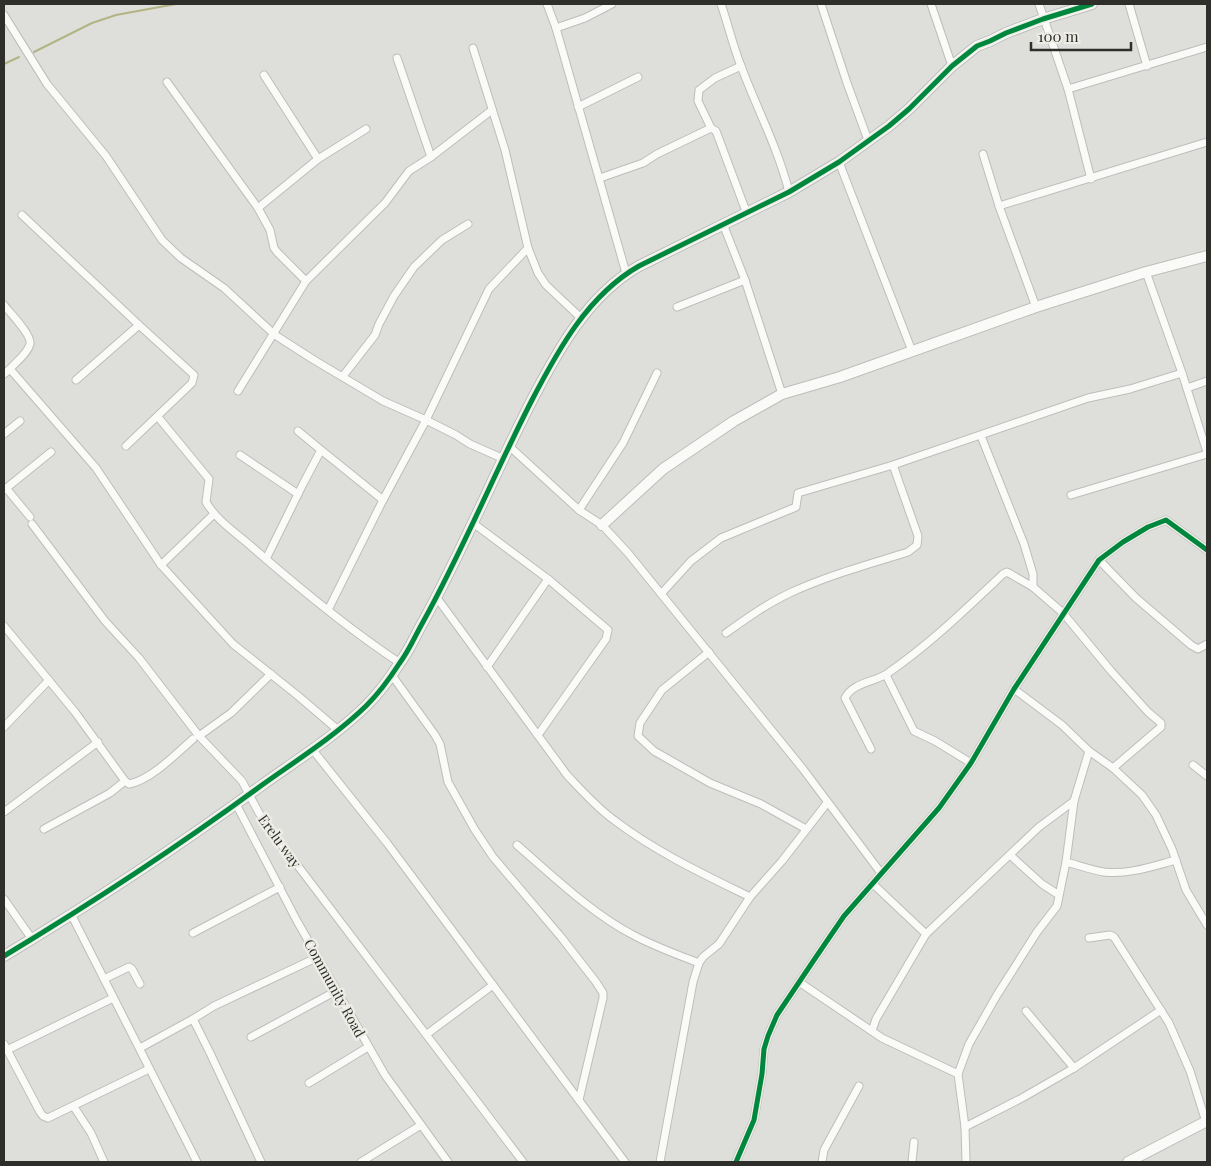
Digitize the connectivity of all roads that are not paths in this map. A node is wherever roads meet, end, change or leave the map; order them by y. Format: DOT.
graph roads {
  1 [pos="547,4"];
  2 [pos="612,4"];
  3 [pos="721,4"];
  4 [pos="821,4"];
  5 [pos="932,4"];
  6 [pos="1039,4"];
  7 [pos="1092,4"];
  8 [pos="1129,4"];
  9 [pos="4,15"];
  10 [pos="1043,19"];
  11 [pos="556,28"];
  12 [pos="1207,47"];
  13 [pos="473,48"];
  14 [pos="397,58"];
  15 [pos="741,66"];
  16 [pos="952,66"];
  17 [pos="1147,66"];
  18 [pos="264,75"];
  19 [pos="638,77"];
  20 [pos="167,82"];
  21 [pos="1068,89"];
  22 [pos="578,106"];
  23 [pos="492,110"];
  24 [pos="711,128"];
  25 [pos="366,129"];
  26 [pos="868,140"];
  27 [pos="1207,142"];
  28 [pos="983,154"];
  29 [pos="431,157"];
  30 [pos="318,159"];
  31 [pos="839,162"];
  32 [pos="600,178"];
  33 [pos="1091,179"];
  34 [pos="789,192"];
  35 [pos="999,206"];
  36 [pos="258,208"];
  37 [pos="747,214"];
  38 [pos="22,215"];
  39 [pos="468,224"];
  40 [pos="723,224"];
  41 [pos="528,248"];
  42 [pos="1207,256"];
  43 [pos="1146,272"];
  44 [pos="626,273"];
  45 [pos="745,280"];
  46 [pos="306,281"];
  47 [pos="4,305"];
  48 [pos="677,307"];
  49 [pos="1036,307"];
  50 [pos="581,318"];
  51 [pos="139,325"];
  52 [pos="274,335"];
  53 [pos="912,351"];
  54 [pos="7,371"];
  55 [pos="657,373"];
  56 [pos="1182,373"];
  57 [pos="343,376"];
  58 [pos="76,380"];
  59 [pos="1207,381"];
  60 [pos="1186,388"];
  61 [pos="238,391"];
  62 [pos="782,394"];
  63 [pos="158,417"];
  64 [pos="20,420"];
  65 [pos="426,420"];
  66 [pos="298,431"];
  67 [pos="4,434"];
  68 [pos="981,436"];
  69 [pos="126,446"];
  70 [pos="509,446"];
  71 [pos="321,450"];
  72 [pos="51,452"];
  73 [pos="1207,453"];
  74 [pos="240,454"];
  75 [pos="504,458"];
  76 [pos="893,465"];
  77 [pos="5,489"];
  78 [pos="298,494"];
  79 [pos="1072,495"];
  80 [pos="383,500"];
  81 [pos="580,510"];
  82 [pos="214,514"];
  83 [pos="473,523"];
  84 [pos="602,525"];
  85 [pos="1207,550"];
  86 [pos="266,559"];
  87 [pos="1098,560"];
  88 [pos="161,565"];
  89 [pos="548,579"];
  90 [pos="1032,587"];
  91 [pos="661,594"];
  92 [pos="437,598"];
  93 [pos="328,610"];
  94 [pos="1063,614"];
  95 [pos="4,626"];
  96 [pos="726,633"];
  97 [pos="1207,644"];
  98 [pos="709,652"];
  99 [pos="400,663"];
  100 [pos="487,667"];
  101 [pos="270,674"];
  102 [pos="391,674"];
  103 [pos="886,675"];
  104 [pos="49,680"];
  105 [pos="1014,689"];
  106 [pos="4,727"];
  107 [pos="338,730"];
  108 [pos="538,735"];
  109 [pos="196,738"];
  110 [pos="98,742"];
  111 [pos="312,749"];
  112 [pos="871,749"];
  113 [pos="1089,751"];
  114 [pos="971,763"];
  115 [pos="1193,765"];
  116 [pos="1113,768"];
  117 [pos="1207,776"];
  118 [pos="126,781"];
  119 [pos="249,795"];
  120 [pos="1074,801"];
  121 [pos="827,802"];
  122 [pos="236,804"];
  123 [pos="4,812"];
  124 [pos="44,829"];
  125 [pos="806,829"];
  126 [pos="517,845"];
  127 [pos="1010,855"];
  128 [pos="1176,860"];
  129 [pos="1066,862"];
  130 [pos="881,873"];
  131 [pos="872,883"];
  132 [pos="280,886"];
  133 [pos="1058,894"];
  134 [pos="750,896"];
  135 [pos="4,899"];
  136 [pos="1207,909"];
  137 [pos="1200,913"];
  138 [pos="70,914"];
  139 [pos="1207,925"];
  140 [pos="193,932"];
  141 [pos="926,934"];
  142 [pos="1089,938"];
  143 [pos="32,940"];
  144 [pos="4,956"];
  145 [pos="318,957"];
  146 [pos="699,963"];
  147 [pos="104,979"];
  148 [pos="799,982"];
  149 [pos="140,984"];
  150 [pos="493,984"];
  151 [pos="336,991"];
  152 [pos="113,998"];
  153 [pos="1161,1010"];
  154 [pos="1026,1011"];
  155 [pos="193,1019"];
  156 [pos="872,1031"];
  157 [pos="427,1034"];
  158 [pos="251,1037"];
  159 [pos="368,1047"];
  160 [pos="5,1048"];
  161 [pos="140,1048"];
  162 [pos="12,1059"];
  163 [pos="4,1063"];
  164 [pos="1074,1068"];
  165 [pos="149,1069"];
  166 [pos="958,1074"];
  167 [pos="308,1082"];
  168 [pos="859,1086"];
  169 [pos="579,1100"];
  170 [pos="74,1107"];
  171 [pos="1207,1121"];
  172 [pos="421,1125"];
  173 [pos="965,1127"];
  174 [pos="914,1142"];
  175 [pos="445,1161"];
  176 [pos="104,1162"];
  177 [pos="197,1162"];
  178 [pos="261,1162"];
  179 [pos="361,1162"];
  180 [pos="523,1162"];
  181 [pos="625,1162"];
  182 [pos="660,1162"];
  183 [pos="736,1162"];
  184 [pos="822,1162"];
  185 [pos="912,1162"];
  186 [pos="966,1162"];
  187 [pos="1128,1162"];
  1 -- 11 [label="street"];
  2 -- 11 [label="street"];
  3 -- 15 [label="street"];
  4 -- 26 [label="street"];
  5 -- 16 [label="street"];
  6 -- 10 [label="street"];
  7 -- 10 [label="street"];
  8 -- 17 [label="street"];
  9 -- 52 [label="street"];
  10 -- 16 [label="street"];
  10 -- 21 [label="street"];
  11 -- 22 [label="street"];
  12 -- 17 [label="street"];
  13 -- 23 [label="street"];
  14 -- 29 [label="street"];
  15 -- 24 [label="street"];
  15 -- 34 [label="street"];
  16 -- 26 [label="street"];
  17 -- 21 [label="street"];
  18 -- 30 [label="street"];
  19 -- 22 [label="street"];
  20 -- 36 [label="street"];
  21 -- 33 [label="street"];
  22 -- 32 [label="street"];
  23 -- 29 [label="street"];
  23 -- 41 [label="street"];
  24 -- 32 [label="street"];
  24 -- 37 [label="street"];
  25 -- 30 [label="street"];
  26 -- 31 [label="street"];
  27 -- 33 [label="street"];
  28 -- 35 [label="street"];
  29 -- 46 [label="street"];
  30 -- 36 [label="street"];
  31 -- 34 [label="street"];
  31 -- 53 [label="street"];
  32 -- 44 [label="street"];
  33 -- 35 [label="street"];
  34 -- 37 [label="street"];
  35 -- 49 [label="street"];
  36 -- 46 [label="street"];
  37 -- 40 [label="street"];
  38 -- 51 [label="street"];
  39 -- 57 [label="street"];
  40 -- 44 [label="street"];
  40 -- 45 [label="street"];
  41 -- 50 [label="street"];
  41 -- 65 [label="street"];
  42 -- 43 [label="street"];
  43 -- 49 [label="street"];
  43 -- 56 [label="street"];
  44 -- 50 [label="street"];
  45 -- 48 [label="street"];
  45 -- 62 [label="street"];
  46 -- 52 [label="street"];
  47 -- 54 [label="street"];
  49 -- 53 [label="street"];
  50 -- 70 [label="street"];
  51 -- 58 [label="street"];
  51 -- 63 [label="street"];
  52 -- 57 [label="street"];
  52 -- 61 [label="street"];
  53 -- 62 [label="street"];
  54 -- 88 [label="street"];
  55 -- 81 [label="street"];
  56 -- 60 [label="street"];
  56 -- 68 [label="street"];
  57 -- 65 [label="street"];
  59 -- 60 [label="street"];
  60 -- 73 [label="street"];
  62 -- 84 [label="street"];
  63 -- 69 [label="street"];
  63 -- 82 [label="street"];
  64 -- 67 [label="street"];
  65 -- 75 [label="street"];
  65 -- 80 [label="street"];
  66 -- 71 [label="street"];
  68 -- 76 [label="street"];
  68 -- 90 [label="street"];
  70 -- 75 [label="street"];
  70 -- 81 [label="street"];
  71 -- 78 [label="street"];
  71 -- 80 [label="street"];
  72 -- 77 [label="street"];
  73 -- 79 [label="street"];
  74 -- 78 [label="street"];
  75 -- 83 [label="street"];
  76 -- 91 [label="street"];
  76 -- 96 [label="street"];
  77 -- 109 [label="street, Erelu way"];
  78 -- 86 [label="street"];
  80 -- 93 [label="street"];
  81 -- 84 [label="street"];
  82 -- 86 [label="street"];
  82 -- 88 [label="street"];
  83 -- 89 [label="street"];
  83 -- 92 [label="street"];
  84 -- 91 [label="street"];
  85 -- 87 [label="street"];
  86 -- 93 [label="street"];
  87 -- 94 [label="street"];
  87 -- 97 [label="street"];
  88 -- 101 [label="street"];
  89 -- 100 [label="street"];
  89 -- 108 [label="street"];
  90 -- 94 [label="street"];
  90 -- 103 [label="street"];
  91 -- 98 [label="street"];
  92 -- 99 [label="street"];
  92 -- 100 [label="street"];
  93 -- 99 [label="street"];
  94 -- 105 [label="street"];
  94 -- 116 [label="street"];
  95 -- 104 [label="street"];
  98 -- 121 [label="street"];
  98 -- 125 [label="street"];
  99 -- 102 [label="street"];
  100 -- 108 [label="street"];
  101 -- 107 [label="street"];
  101 -- 109 [label="street"];
  102 -- 107 [label="street"];
  102 -- 169 [label="street"];
  103 -- 112 [label="street"];
  103 -- 114 [label="street"];
  104 -- 106 [label="street"];
  104 -- 110 [label="street"];
  105 -- 113 [label="street"];
  105 -- 114 [label="street"];
  107 -- 111 [label="street"];
  108 -- 134 [label="street"];
  109 -- 118 [label="street"];
  109 -- 119 [label="street, Erelu way"];
  110 -- 118 [label="street"];
  110 -- 123 [label="street"];
  111 -- 119 [label="street"];
  111 -- 150 [label="street"];
  113 -- 116 [label="street"];
  113 -- 120 [label="street"];
  114 -- 130 [label="street"];
  115 -- 117 [label="street"];
  116 -- 128 [label="street"];
  118 -- 124 [label="street"];
  119 -- 122 [label="street"];
  119 -- 157 [label="street, Erelu way"];
  120 -- 127 [label="street"];
  120 -- 129 [label="street"];
  121 -- 125 [label="street"];
  121 -- 130 [label="street"];
  122 -- 132 [label="street, Community Road"];
  122 -- 138 [label="street"];
  125 -- 134 [label="street"];
  126 -- 146 [label="street"];
  127 -- 133 [label="street"];
  127 -- 141 [label="street"];
  128 -- 129 [label="street"];
  128 -- 137 [label="street"];
  129 -- 133 [label="street"];
  130 -- 131 [label="street"];
  131 -- 141 [label="street"];
  131 -- 148 [label="street"];
  132 -- 140 [label="street"];
  132 -- 145 [label="street, Community Road"];
  133 -- 166 [label="street"];
  134 -- 146 [label="street"];
  135 -- 143 [label="street"];
  136 -- 137 [label="street"];
  137 -- 139 [label="street"];
  138 -- 143 [label="street"];
  138 -- 147 [label="street"];
  141 -- 156 [label="street"];
  142 -- 153 [label="street"];
  143 -- 144 [label="street"];
  145 -- 151 [label="street, Community Road"];
  145 -- 155 [label="street"];
  146 -- 182 [label="street"];
  147 -- 149 [label="street"];
  147 -- 152 [label="street"];
  148 -- 156 [label="street"];
  148 -- 183 [label="street"];
  150 -- 157 [label="street"];
  150 -- 169 [label="street"];
  151 -- 158 [label="street"];
  151 -- 159 [label="street, Community Road"];
  152 -- 160 [label="street"];
  152 -- 161 [label="street"];
  153 -- 164 [label="street"];
  153 -- 171 [label="street"];
  154 -- 164 [label="street"];
  155 -- 161 [label="street"];
  155 -- 178 [label="street"];
  156 -- 166 [label="street"];
  157 -- 180 [label="street, Erelu way"];
  159 -- 167 [label="street"];
  159 -- 172 [label="street, Community Road"];
  160 -- 162 [label="street"];
  161 -- 165 [label="street"];
  162 -- 163 [label="street"];
  162 -- 170 [label="street"];
  164 -- 173 [label="street"];
  165 -- 170 [label="street"];
  165 -- 177 [label="street"];
  166 -- 173 [label="street"];
  168 -- 184 [label="street"];
  169 -- 181 [label="street"];
  170 -- 176 [label="street"];
  171 -- 187 [label="street"];
  172 -- 175 [label="street, Community Road"];
  172 -- 179 [label="street"];
  173 -- 186 [label="street"];
  174 -- 185 [label="street"];
}
